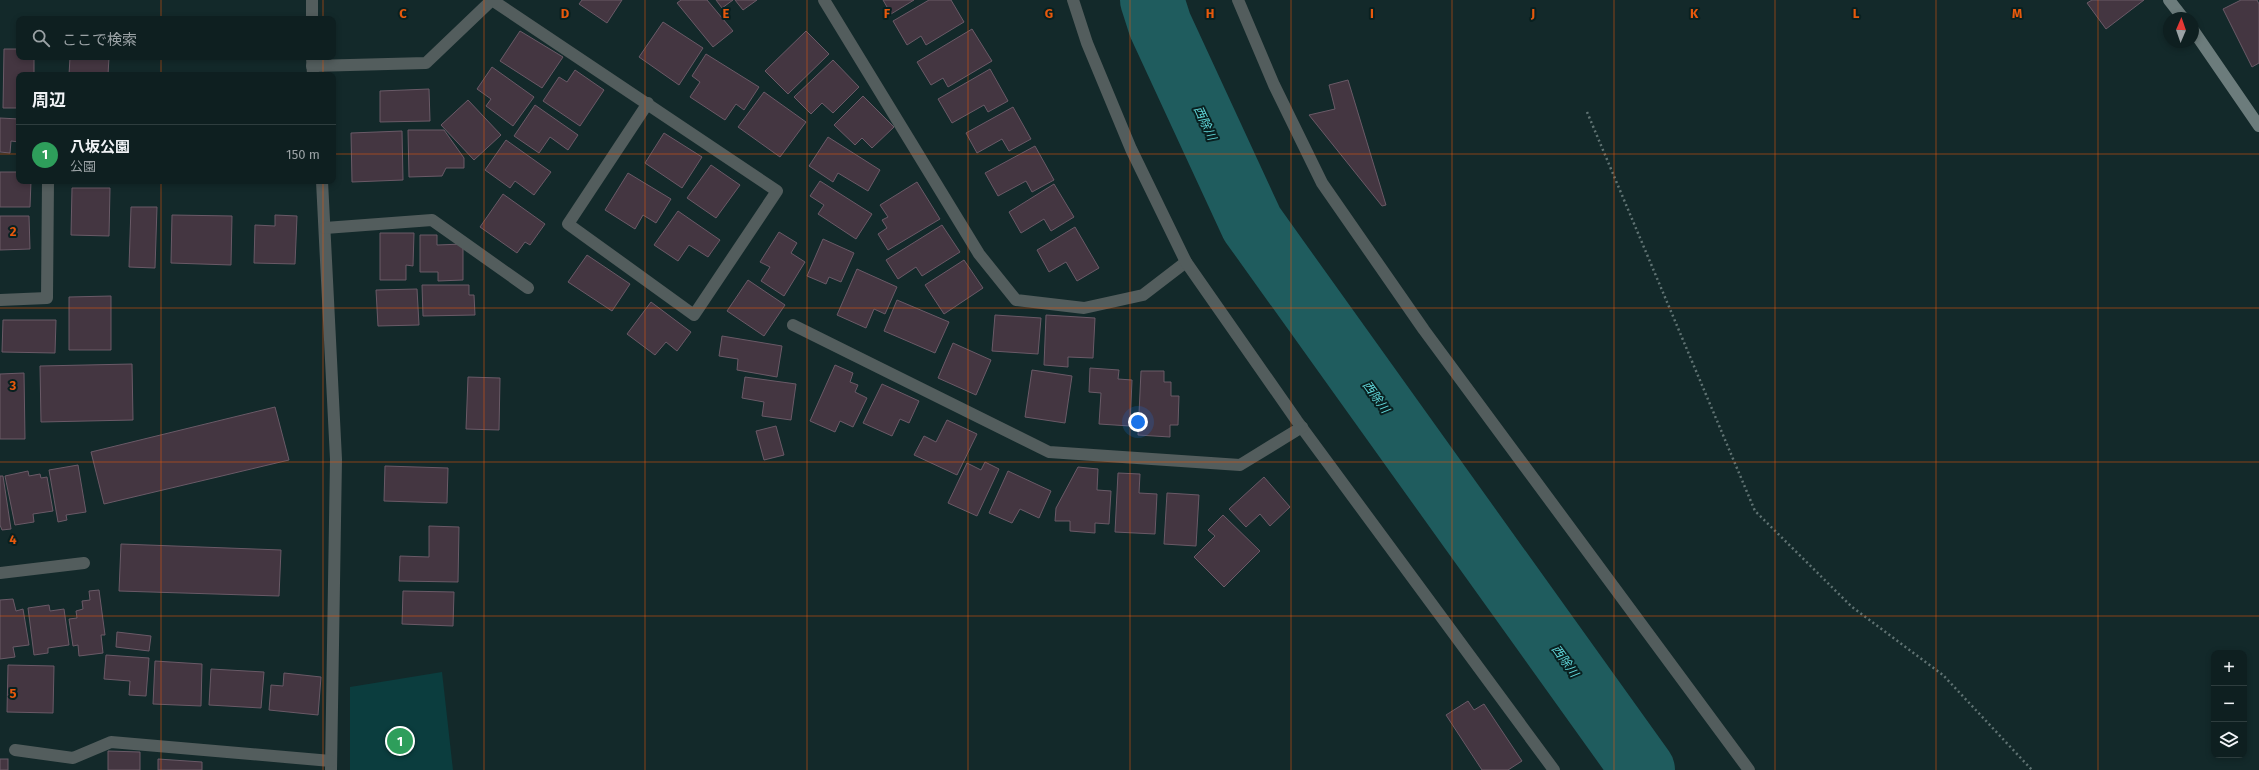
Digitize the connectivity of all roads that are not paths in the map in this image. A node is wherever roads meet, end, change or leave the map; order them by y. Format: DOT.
graph roads {
  1 [pos="312,0"];
  2 [pos="1074,0"];
  3 [pos="1238,0"];
  4 [pos="2169,0"];
  5 [pos="821,2"];
  6 [pos="2178,12"];
  7 [pos="312,16"];
  8 [pos="2199,39"];
  9 [pos="312,66"];
  10 [pos="648,103"];
  11 [pos="2259,126"];
  12 [pos="48,184"];
  13 [pos="322,184"];
  14 [pos="325,228"];
  15 [pos="1186,262"];
  16 [pos="528,288"];
  17 [pos="0,300"];
  18 [pos="793,325"];
  19 [pos="1302,427"];
  20 [pos="84,564"];
  21 [pos="0,573"];
  22 [pos="15,750"];
  23 [pos="331,766"];
  24 [pos="1554,770"];
  25 [pos="1749,770"];
  1 -- 7 [label="street"];
  2 -- 15 [label="street"];
  3 -- 25 [label="street"];
  4 -- 6 [label="street"];
  5 -- 15 [label="street"];
  8 -- 11 [label="street"];
  9 -- 10 [label="street"];
  10 -- 10 [label="street"];
  12 -- 17 [label="street"];
  13 -- 14 [label="street"];
  14 -- 16 [label="street"];
  14 -- 23 [label="street"];
  15 -- 19 [label="street"];
  18 -- 19 [label="street"];
  19 -- 24 [label="street"];
  20 -- 21 [label="street"];
  22 -- 23 [label="street"];
}
